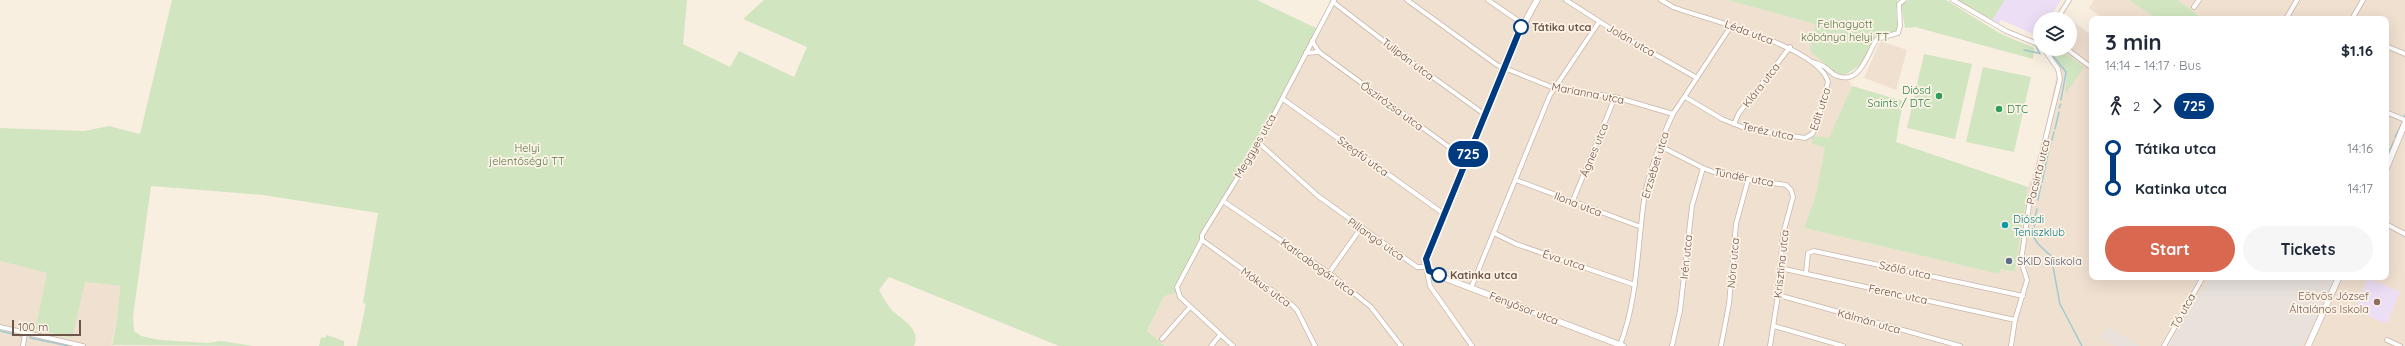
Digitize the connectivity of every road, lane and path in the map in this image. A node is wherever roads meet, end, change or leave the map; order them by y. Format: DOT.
graph roads {
  1 [pos="1407,0"];
  2 [pos="1488,0"];
  3 [pos="1537,0"];
  4 [pos="1566,0"];
  5 [pos="1660,0"];
  6 [pos="1904,0"];
  7 [pos="1953,0"];
  8 [pos="2069,0"];
  9 [pos="2199,0"];
  10 [pos="2297,0"];
  11 [pos="2363,0"];
  12 [pos="1334,1"];
  13 [pos="2194,7"];
  14 [pos="2061,12"];
  15 [pos="2288,16"];
  16 [pos="2354,16"];
  17 [pos="1599,22"];
  18 [pos="1523,24"];
  19 [pos="1731,26"];
  20 [pos="1312,41"];
  21 [pos="2033,42"];
  22 [pos="1790,47"];
  23 [pos="2389,47"];
  24 [pos="1319,52"];
  25 [pos="1306,53"];
  26 [pos="2405,54"];
  27 [pos="2049,56"];
  28 [pos="2076,56"];
  29 [pos="1811,61"];
  30 [pos="2089,66"];
  31 [pos="1504,67"];
  32 [pos="1697,78"];
  33 [pos="1828,80"];
  34 [pos="1554,88"];
  35 [pos="1615,97"];
  36 [pos="1685,97"];
  37 [pos="1283,98"];
  38 [pos="2389,113"];
  39 [pos="1484,114"];
  40 [pos="1673,114"];
  41 [pos="2405,120"];
  42 [pos="2405,123"];
  43 [pos="1734,124"];
  44 [pos="1809,137"];
  45 [pos="1259,143"];
  46 [pos="1660,146"];
  47 [pos="1467,157"];
  48 [pos="2389,162"];
  49 [pos="1703,168"];
  50 [pos="1516,180"];
  51 [pos="1748,180"];
  52 [pos="1786,185"];
  53 [pos="1223,201"];
  54 [pos="1572,203"];
  55 [pos="1444,214"];
  56 [pos="2389,226"];
  57 [pos="1641,227"];
  58 [pos="1361,228"];
  59 [pos="1494,233"];
  60 [pos="2405,234"];
  61 [pos="1202,240"];
  62 [pos="1426,267"];
  63 [pos="1780,268"];
  64 [pos="1329,273"];
  65 [pos="1806,274"];
  66 [pos="2201,280"];
  67 [pos="2338,280"];
  68 [pos="1635,285"];
  69 [pos="1471,288"];
  70 [pos="1778,295"];
  71 [pos="2023,296"];
  72 [pos="1190,307"];
  73 [pos="2015,320"];
  74 [pos="1774,326"];
  75 [pos="0,327"];
  76 [pos="25,333"];
  77 [pos="1220,335"];
  78 [pos="1162,339"];
  79 [pos="2387,340"];
  80 [pos="1621,345"];
  81 [pos="23,346"];
  82 [pos="83,346"];
  83 [pos="1211,346"];
  84 [pos="1233,346"];
  85 [pos="1316,346"];
  86 [pos="1401,346"];
  87 [pos="1472,346"];
  88 [pos="1672,346"];
  89 [pos="1721,346"];
  90 [pos="1770,346"];
  91 [pos="1843,346"];
  92 [pos="1960,346"];
  93 [pos="2011,346"];
  94 [pos="2164,346"];
  95 [pos="2308,346"];
  96 [pos="2400,346"];
  1 -- 31 [label="street, Marianna utca"];
  2 -- 18 [label="street"];
  3 -- 18 [label="street"];
  4 -- 17 [label="street, Jolán utca"];
  5 -- 19 [label="street, Léda utca"];
  6 -- 29 [label="street"];
  7 -- 21 [label="street"];
  8 -- 14 [label="street"];
  9 -- 13 [label="street"];
  10 -- 15 [label="street"];
  11 -- 16 [label="street"];
  12 -- 20 [label="street, Meggyes utca"];
  12 -- 39 [label="street, Tulipán utca"];
  17 -- 32 [label="street, Jolán utca"];
  17 -- 34 [label="street"];
  18 -- 31 [label="street"];
  19 -- 22 [label="street, Léda utca"];
  19 -- 32 [label="street, Erzsébet utca"];
  20 -- 24 [label="street, Őszirózsa utca"];
  20 -- 25 [label="street, Meggyes utca"];
  22 -- 29 [label="street, Léda utca"];
  22 -- 43 [label="street, Klára utca"];
  23 -- 26 [label="street"];
  24 -- 25 [label="street"];
  24 -- 47 [label="street, Őszirózsa utca"];
  25 -- 37 [label="street, Meggyes utca"];
  27 -- 71 [label="street, Pacsirta utca"];
  28 -- 30 [label="street"];
  29 -- 33 [label="street, Léda utca"];
  31 -- 34 [label="street, Marianna utca"];
  31 -- 39 [label="street"];
  32 -- 36 [label="street, Erzsébet utca"];
  33 -- 44 [label="street, Edit utca"];
  34 -- 35 [label="street, Marianna utca"];
  34 -- 50 [label="street"];
  35 -- 40 [label="street, Marianna utca"];
  35 -- 54 [label="street, Ágnes utca"];
  36 -- 40 [label="street, Erzsébet utca"];
  36 -- 43 [label="street, Teréz utca"];
  37 -- 45 [label="street, Meggyes utca"];
  37 -- 55 [label="street, Szegfű utca"];
  38 -- 41 [label="street"];
  39 -- 47 [label="street"];
  40 -- 46 [label="street, Erzsébet utca"];
  42 -- 48 [label="street"];
  43 -- 44 [label="street, Teréz utca"];
  45 -- 53 [label="street, Meggyes utca"];
  45 -- 58 [label="street, Pillangó utca"];
  46 -- 49 [label="street, Tündér utca"];
  46 -- 57 [label="street, Erzsébet utca"];
  47 -- 55 [label="street"];
  49 -- 51 [label="street, Tündér utca"];
  49 -- 88 [label="street, Irén utca"];
  50 -- 54 [label="street, Ilona utca"];
  50 -- 59 [label="street"];
  51 -- 52 [label="street, Tündér utca"];
  51 -- 89 [label="street, Nóra utca"];
  52 -- 63 [label="street, Krisztina utca"];
  53 -- 61 [label="street, Meggyes utca"];
  53 -- 64 [label="street, Katicabogár utca"];
  54 -- 57 [label="street, Ilona utca"];
  55 -- 62 [label="street"];
  56 -- 60 [label="street"];
  57 -- 68 [label="street, Erzsébet utca"];
  58 -- 62 [label="street, Pillangó utca"];
  58 -- 64 [label="street"];
  59 -- 68 [label="street, Éva utca"];
  59 -- 69 [label="street"];
  61 -- 72 [label="street, Meggyes utca"];
  61 -- 85 [label="street, Mókus utca"];
  62 -- 69 [label="street, Fenyősor utca"];
  62 -- 87 [label="street"];
  63 -- 65 [label="street, Ferenc utca"];
  63 -- 70 [label="street, Krisztina utca"];
  64 -- 86 [label="street, Katicabogár utca"];
  65 -- 71 [label="street, Szőlő utca"];
  65 -- 73 [label="street, Ferenc utca"];
  66 -- 94 [label="street, Tó utca"];
  67 -- 95 [label="street"];
  68 -- 80 [label="street, Erzsébet utca"];
  69 -- 80 [label="street, Fenyősor utca"];
  70 -- 74 [label="street, Krisztina utca"];
  70 -- 92 [label="street, Kálmán utca"];
  71 -- 73 [label="street, Pacsirta utca"];
  72 -- 77 [label="street"];
  72 -- 78 [label="street"];
  73 -- 93 [label="street, Pacsirta utca"];
  74 -- 90 [label="street, Krisztina utca"];
  74 -- 91 [label="street"];
  75 -- 76 [label="street"];
  76 -- 81 [label="street"];
  76 -- 82 [label="street"];
  77 -- 83 [label="street"];
  77 -- 84 [label="street"];
  79 -- 96 [label="street"];
}
